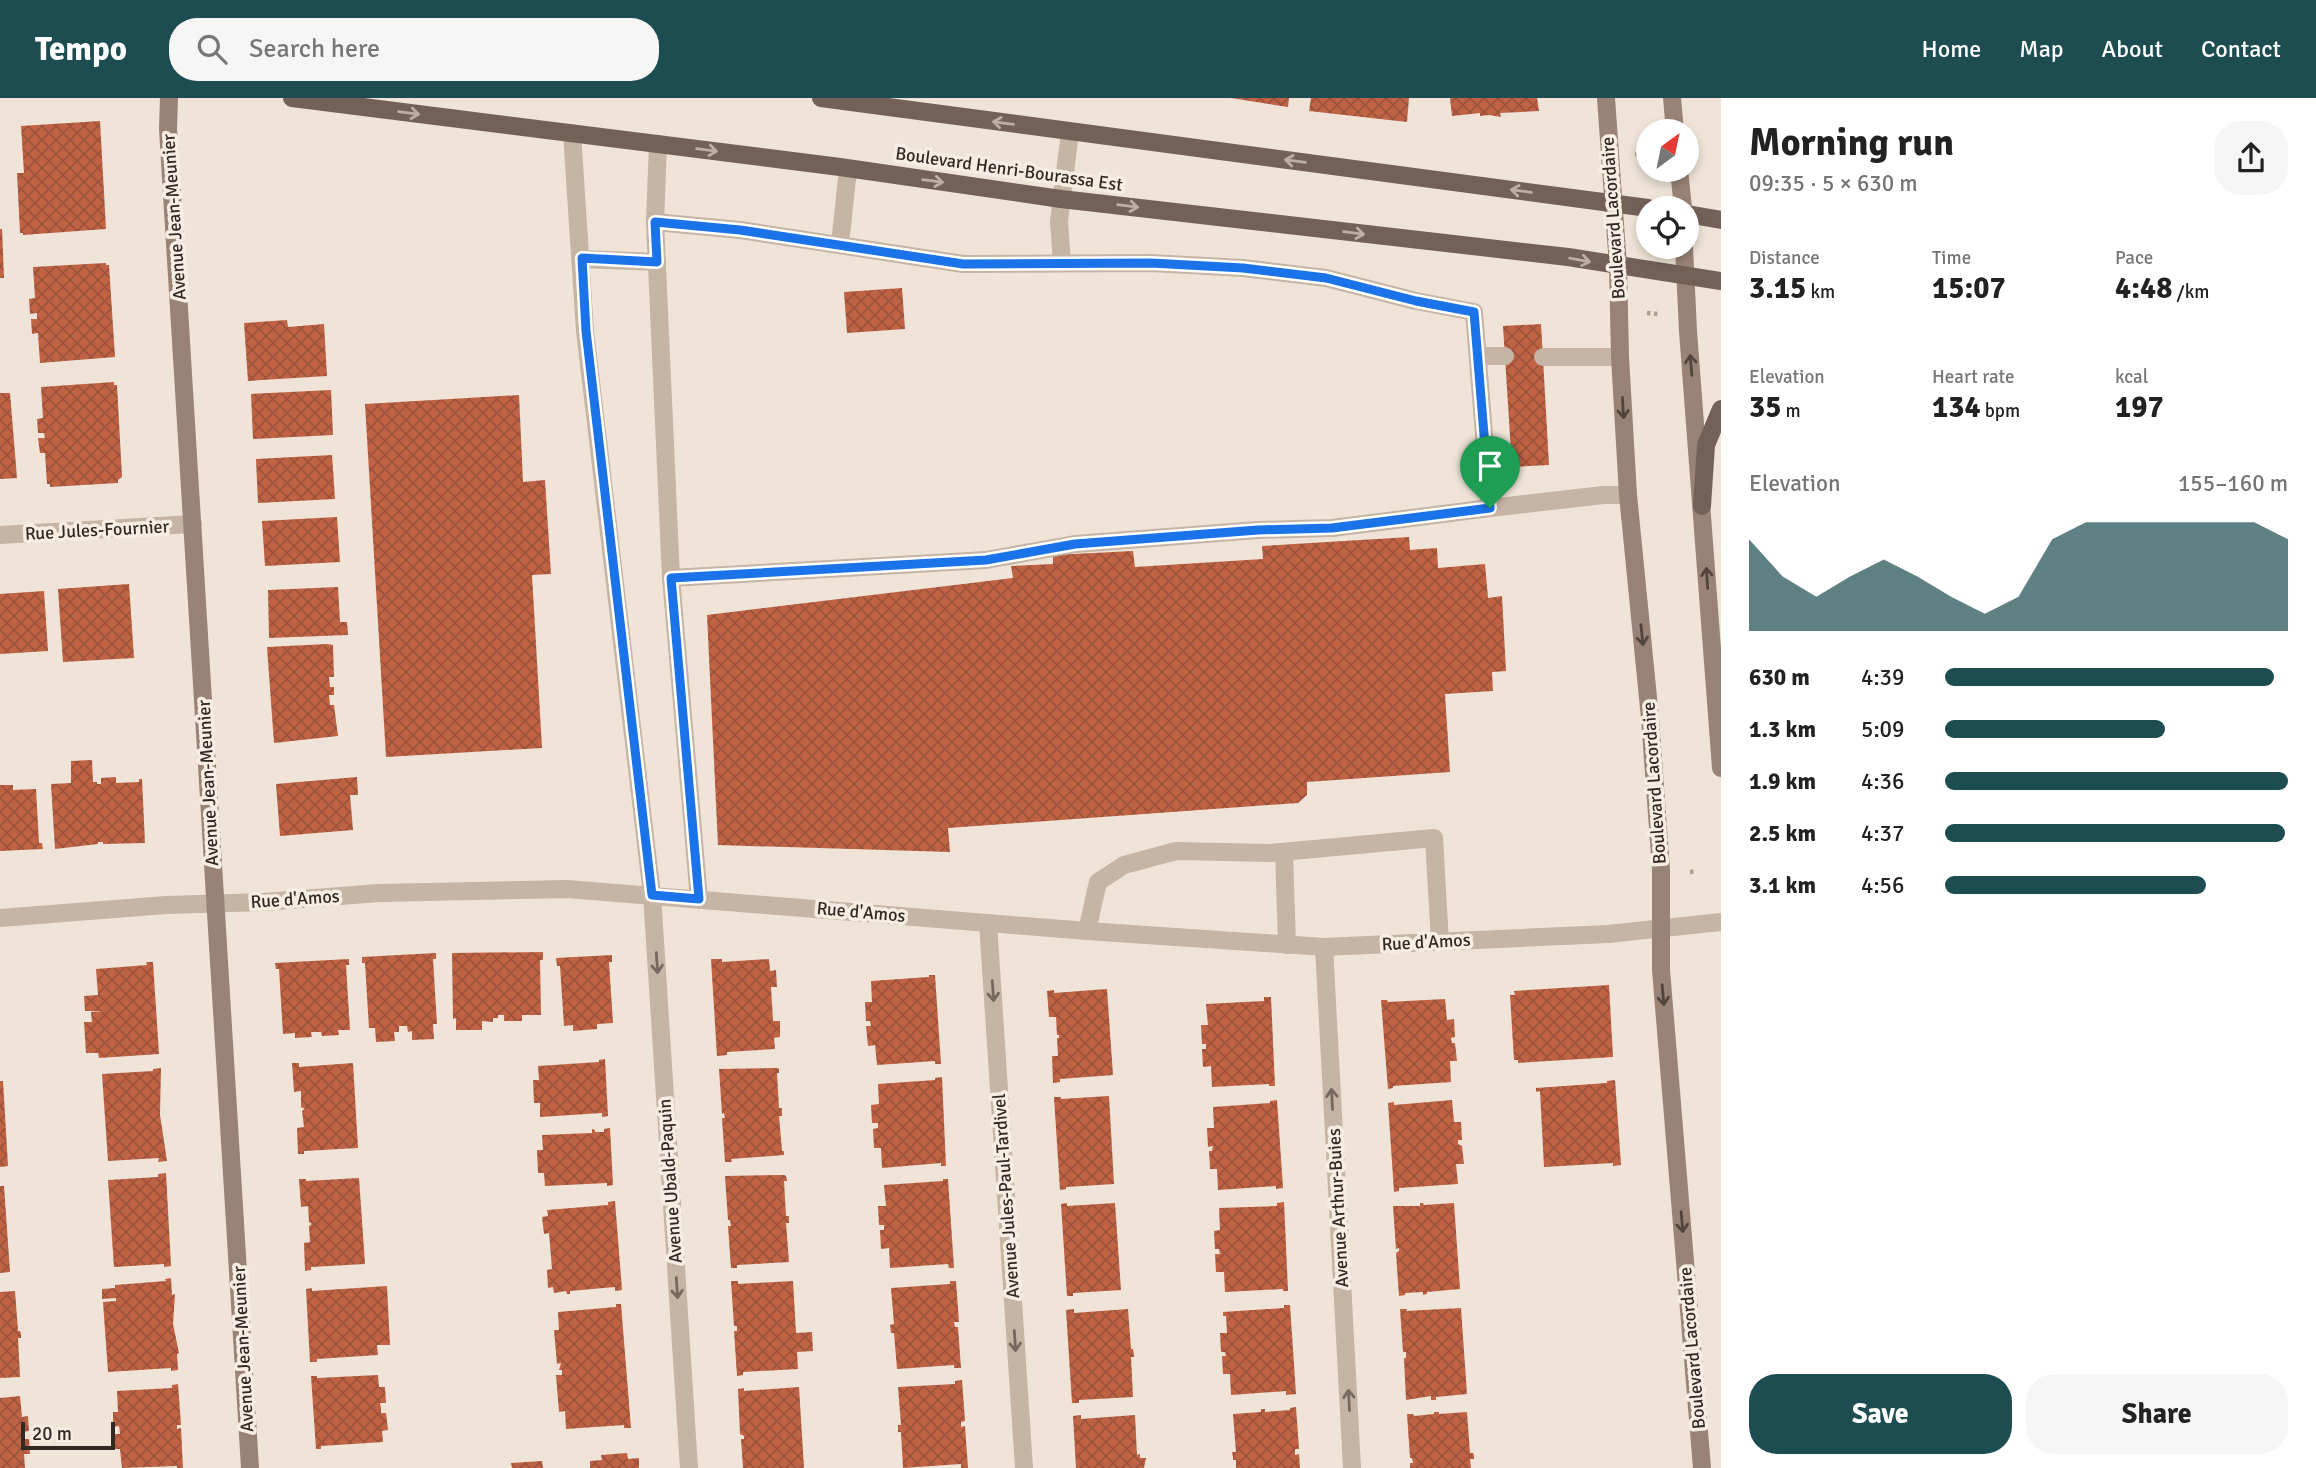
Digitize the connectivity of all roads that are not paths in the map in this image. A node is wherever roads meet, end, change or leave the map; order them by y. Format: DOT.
graph roads {
  1 [pos="169,98"];
  2 [pos="292,98"];
  3 [pos="821,98"];
  4 [pos="1606,98"];
  5 [pos="1672,98"];
  6 [pos="1674,119"];
  7 [pos="1070,132"];
  8 [pos="572,133"];
  9 [pos="659,144"];
  10 [pos="848,169"];
  11 [pos="1061,199"];
  12 [pos="1613,203"];
  13 [pos="1636,206"];
  14 [pos="1699,216"];
  15 [pos="1721,220"];
  16 [pos="655,222"];
  17 [pos="840,244"];
  18 [pos="582,258"];
  19 [pos="1684,259"];
  20 [pos="657,262"];
  21 [pos="1062,263"];
  22 [pos="1618,266"];
  23 [pos="1685,276"];
  24 [pos="1721,281"];
  25 [pos="1478,356"];
  26 [pos="1505,356"];
  27 [pos="1543,357"];
  28 [pos="1620,358"];
  29 [pos="1721,409"];
  30 [pos="1628,495"];
  31 [pos="1702,506"];
  32 [pos="1490,508"];
  33 [pos="193,524"];
  34 [pos="0,536"];
  35 [pos="671,578"];
  36 [pos="1721,768"];
  37 [pos="1284,852"];
  38 [pos="652,895"];
  39 [pos="699,899"];
  40 [pos="215,903"];
  41 [pos="0,918"];
  42 [pos="1721,922"];
  43 [pos="988,923"];
  44 [pos="1660,927"];
  45 [pos="1087,931"];
  46 [pos="1440,942"];
  47 [pos="1287,945"];
  48 [pos="1324,947"];
  49 [pos="250,1468"];
  50 [pos="689,1468"];
  51 [pos="1024,1468"];
  52 [pos="1352,1468"];
  53 [pos="1702,1468"];
  1 -- 33 [label="main road, Avenue Jean-Meunier"];
  2 -- 8 [label="main road, Boulevard Henri-Bourassa Est, one-way"];
  7 -- 3 [label="main road, one-way"];
  4 -- 12 [label="main road, Boulevard Lacordaire"];
  5 -- 6 [label="main road"];
  7 -- 11 [label="street"];
  12 -- 7 [label="main road, one-way"];
  8 -- 9 [label="main road, Boulevard Henri-Bourassa Est"];
  8 -- 18 [label="street, Avenue Ubald-Paquin"];
  9 -- 10 [label="main road, Boulevard Henri-Bourassa Est, one-way"];
  9 -- 16 [label="street"];
  10 -- 11 [label="main road, Boulevard Henri-Bourassa Est, one-way"];
  10 -- 17 [label="street"];
  11 -- 21 [label="street"];
  11 -- 22 [label="main road, Boulevard Henri-Bourassa Est, one-way"];
  12 -- 13 [label="main road"];
  12 -- 22 [label="main road, Boulevard Lacordaire"];
  14 -- 15 [label="main road"];
  16 -- 17 [label="street"];
  16 -- 20 [label="street"];
  17 -- 21 [label="street"];
  18 -- 20 [label="street"];
  18 -- 38 [label="street, Avenue Ubald-Paquin"];
  19 -- 23 [label="main road"];
  20 -- 35 [label="street"];
  21 -- 25 [label="street"];
  22 -- 23 [label="main road, Boulevard Henri-Bourassa Est"];
  22 -- 28 [label="main road, Boulevard Lacordaire"];
  23 -- 24 [label="main road, Boulevard Henri-Bourassa Est"];
  31 -- 23 [label="main road, one-way"];
  25 -- 26 [label="street"];
  25 -- 32 [label="street"];
  27 -- 28 [label="street"];
  28 -- 30 [label="main road, Boulevard Lacordaire, one-way"];
  29 -- 31 [label="main road"];
  30 -- 32 [label="street"];
  30 -- 44 [label="main road, Boulevard Lacordaire, one-way"];
  36 -- 31 [label="main road, one-way"];
  32 -- 35 [label="street"];
  33 -- 34 [label="street, Rue Jules-Fournier"];
  33 -- 40 [label="main road, Avenue Jean-Meunier"];
  35 -- 39 [label="street"];
  37 -- 45 [label="street"];
  37 -- 46 [label="street"];
  37 -- 47 [label="street"];
  38 -- 39 [label="street, Rue d'Amos"];
  38 -- 40 [label="street, Rue d'Amos"];
  38 -- 50 [label="street, Avenue Ubald-Paquin, one-way"];
  39 -- 43 [label="street, Rue d'Amos"];
  40 -- 41 [label="street, Rue d'Amos"];
  40 -- 49 [label="main road, Avenue Jean-Meunier"];
  42 -- 44 [label="street, Rue d'Amos"];
  43 -- 45 [label="street, Rue d'Amos"];
  43 -- 51 [label="street, Avenue Jules-Paul-Tardivel, one-way"];
  44 -- 46 [label="street, Rue d'Amos"];
  44 -- 53 [label="main road, Boulevard Lacordaire, one-way"];
  45 -- 47 [label="street, Rue d'Amos"];
  46 -- 48 [label="street, Rue d'Amos"];
  47 -- 48 [label="street, Rue d'Amos"];
  52 -- 48 [label="street, Avenue Arthur-Buies, one-way"];
}
